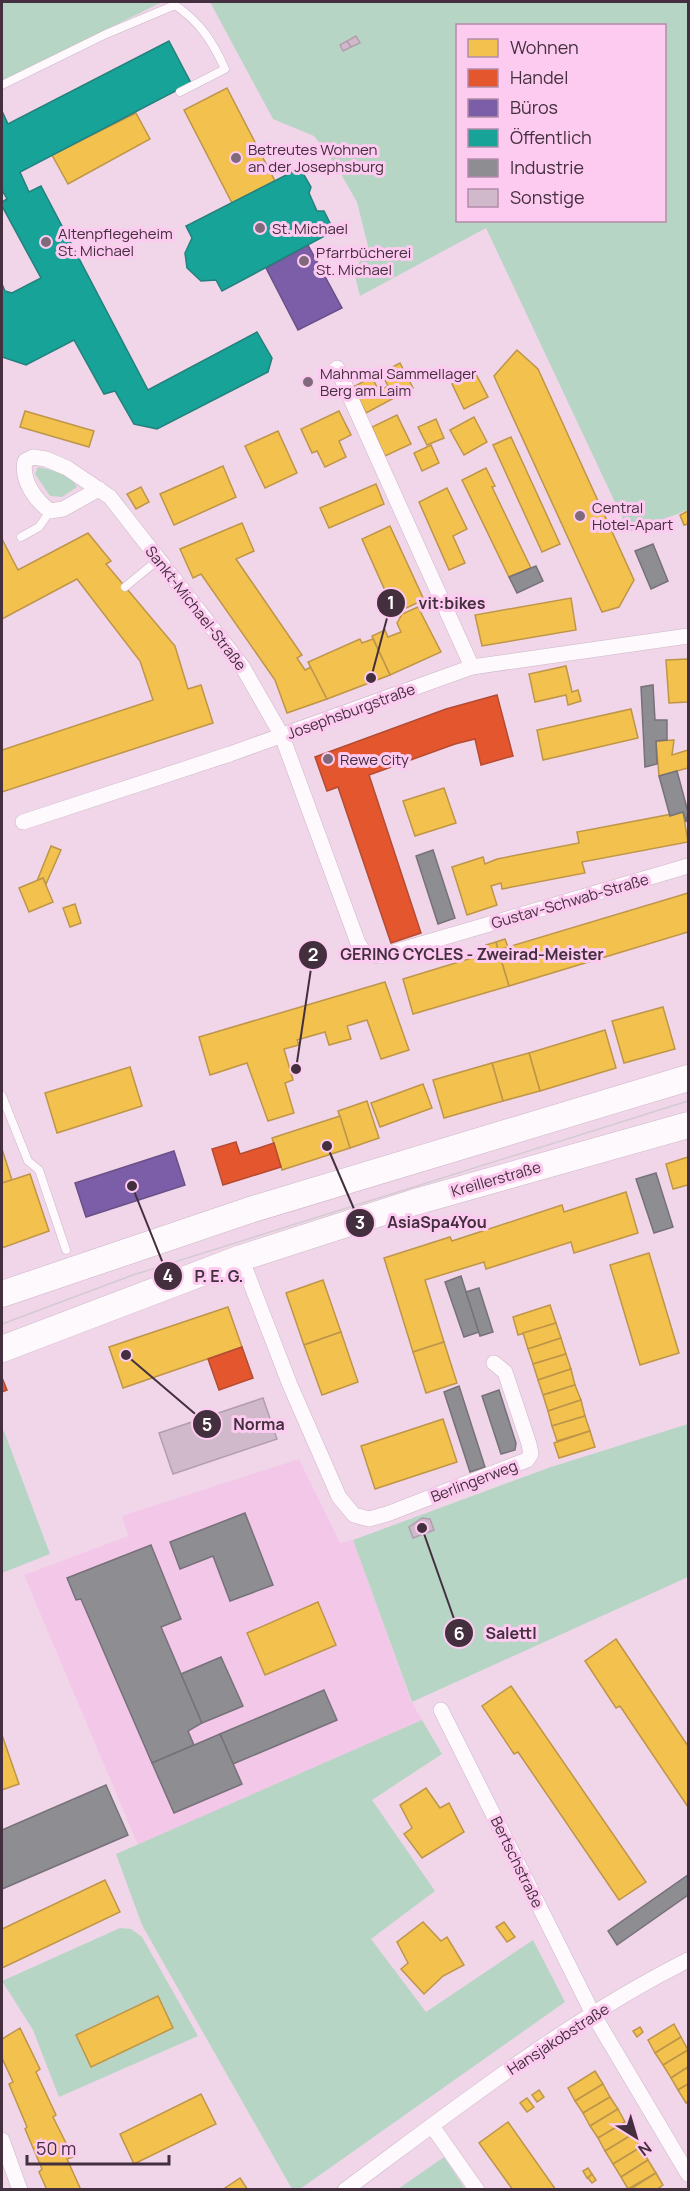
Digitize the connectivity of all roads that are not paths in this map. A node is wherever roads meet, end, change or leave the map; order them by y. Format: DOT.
graph roads {
  1 [pos="2,85"];
  2 [pos="180,92"];
  3 [pos="337,368"];
  4 [pos="99,489"];
  5 [pos="50,511"];
  6 [pos="21,537"];
  7 [pos="159,559"];
  8 [pos="124,587"];
  9 [pos="688,636"];
  10 [pos="472,667"];
  11 [pos="282,736"];
  12 [pos="23,822"];
  13 [pos="688,866"];
  14 [pos="688,1078"];
  15 [pos="2,1096"];
  16 [pos="688,1125"];
  17 [pos="66,1250"];
  18 [pos="241,1258"];
  19 [pos="2,1294"];
  20 [pos="2,1349"];
  21 [pos="494,1363"];
  22 [pos="441,1710"];
  23 [pos="688,1960"];
  24 [pos="593,2014"];
  25 [pos="432,2126"];
  26 [pos="2,2140"];
  27 [pos="688,2174"];
  28 [pos="20,2190"];
  29 [pos="345,2190"];
  30 [pos="477,2190"];
  1 -- 2 [label="lane"];
  3 -- 10 [label="street"];
  4 -- 5 [label="street"];
  4 -- 5 [label="street, Sankt-Michael-Straße"];
  4 -- 7 [label="street, Sankt-Michael-Straße"];
  5 -- 6 [label="lane"];
  7 -- 8 [label="lane"];
  7 -- 11 [label="street, Sankt-Michael-Straße"];
  9 -- 10 [label="street, Josephsburgstraße"];
  10 -- 11 [label="street, Josephsburgstraße"];
  11 -- 12 [label="street, Josephsburgstraße"];
  11 -- 13 [label="street, Gustav-Schwab-Straße"];
  14 -- 19 [label="main road"];
  15 -- 17 [label="lane"];
  16 -- 18 [label="main road, Kreillerstraße"];
  18 -- 20 [label="main road, Kreillerstraße"];
  18 -- 21 [label="street, Berlingerweg"];
  22 -- 24 [label="street, Bertschstraße"];
  23 -- 24 [label="street, Hansjakobstraße"];
  24 -- 25 [label="street, Hansjakobstraße"];
  24 -- 27 [label="street, Bertschstraße"];
  25 -- 29 [label="street, Hansjakobstraße"];
  25 -- 30 [label="street"];
  26 -- 28 [label="street"];
}
